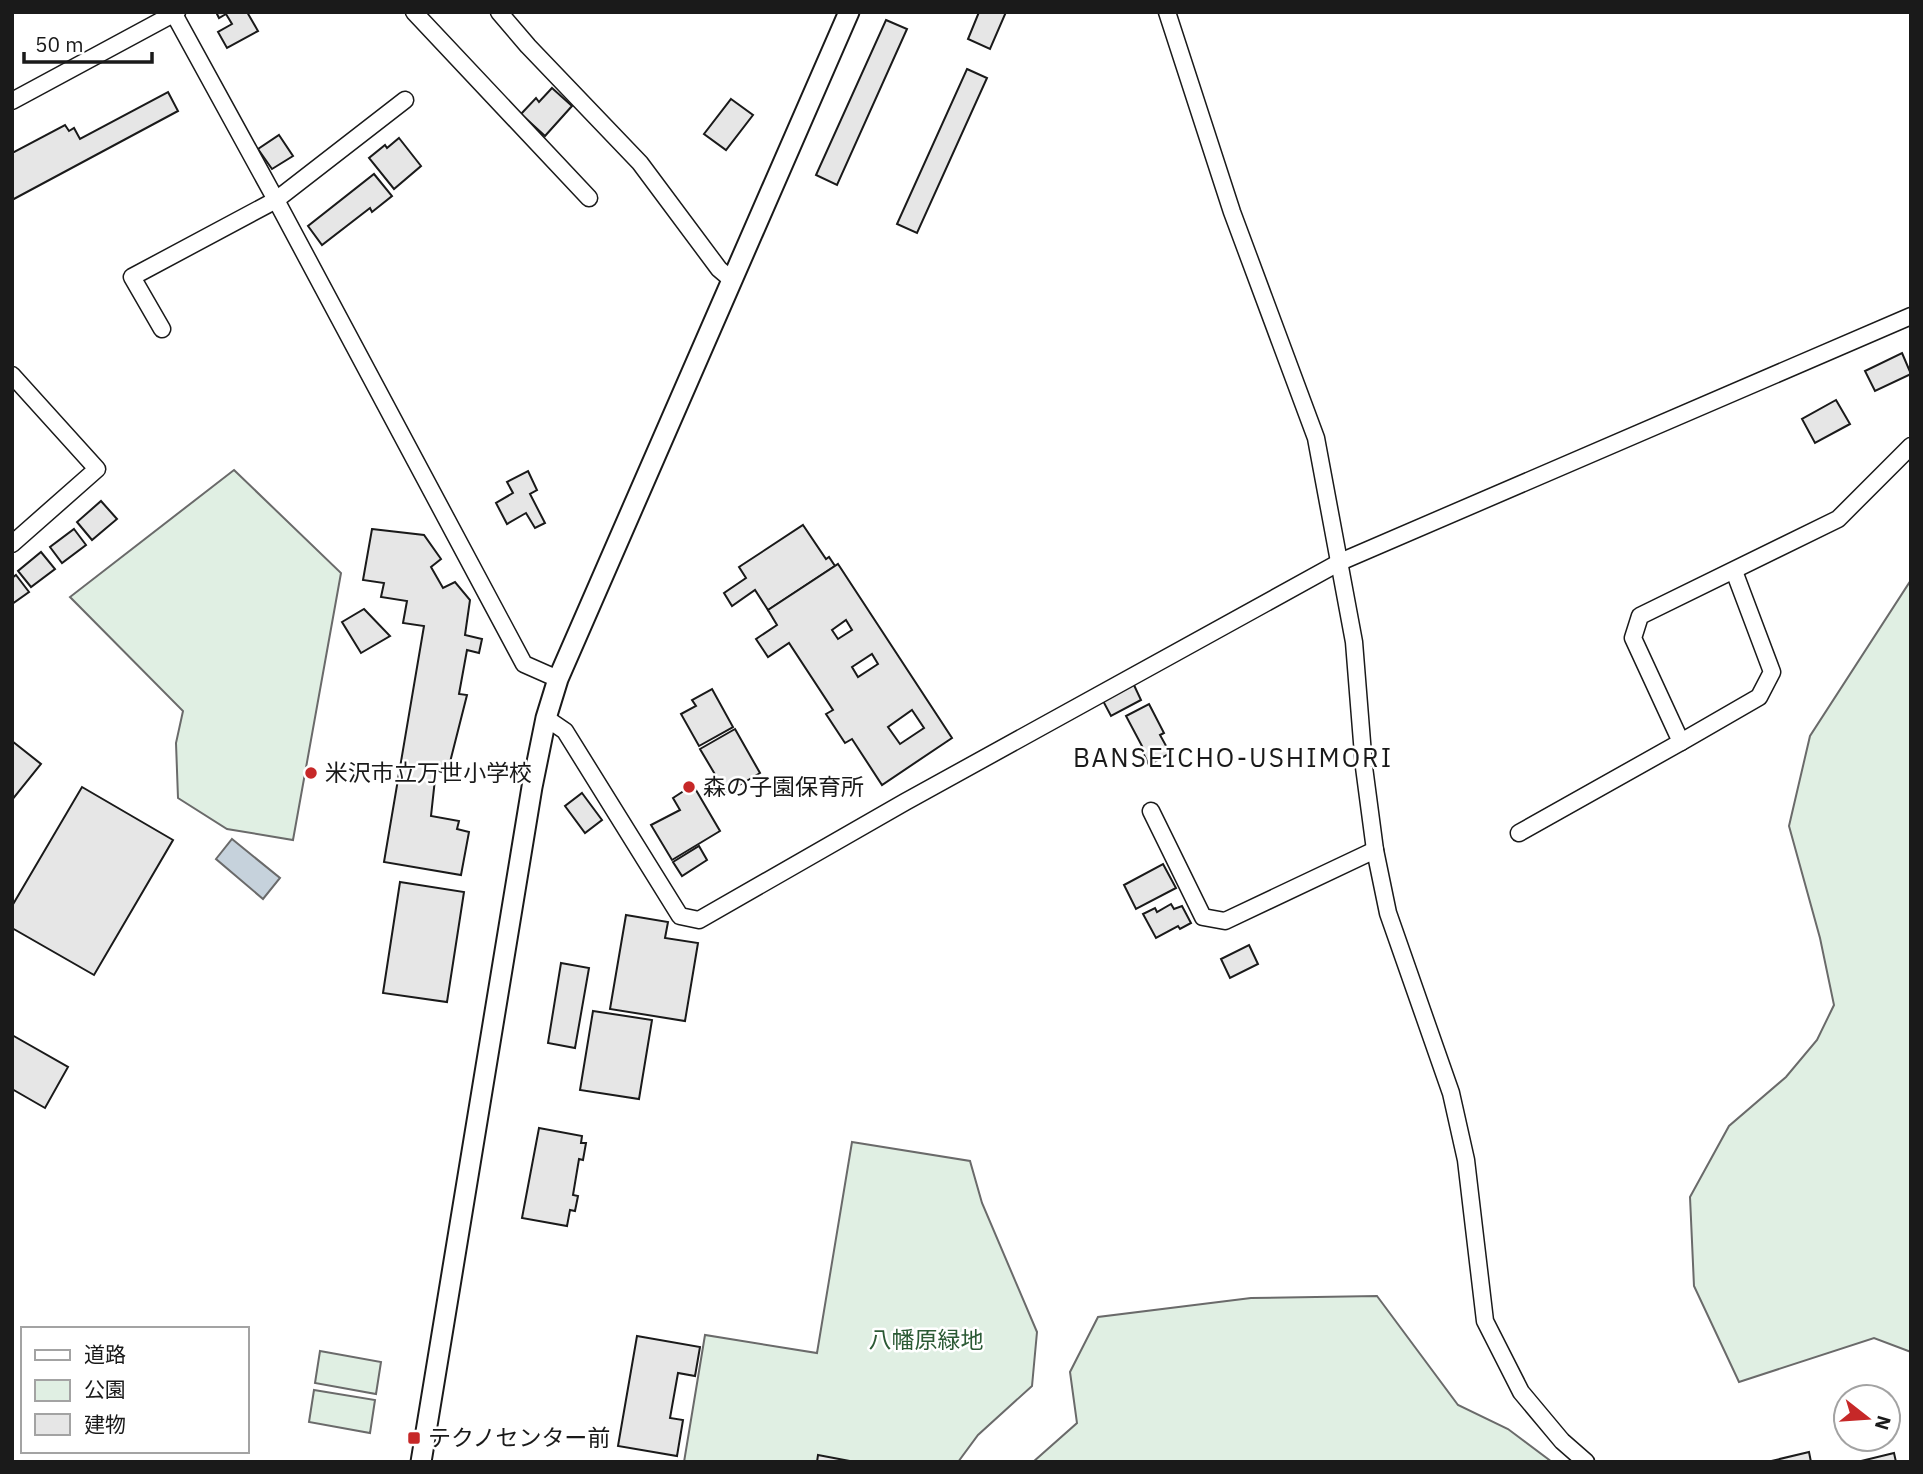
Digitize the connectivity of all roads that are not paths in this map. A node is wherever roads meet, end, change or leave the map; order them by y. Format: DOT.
graph roads {
  1 [pos="414,12"];
  2 [pos="499,12"];
  3 [pos="849,12"];
  4 [pos="1167,12"];
  5 [pos="176,13"];
  6 [pos="405,100"];
  7 [pos="12,101"];
  8 [pos="589,198"];
  9 [pos="276,200"];
  10 [pos="732,280"];
  11 [pos="1911,316"];
  12 [pos="162,329"];
  13 [pos="12,375"];
  14 [pos="1911,446"];
  15 [pos="12,544"];
  16 [pos="1340,562"];
  17 [pos="1734,571"];
  18 [pos="558,679"];
  19 [pos="546,718"];
  20 [pos="1681,742"];
  21 [pos="1151,811"];
  22 [pos="1519,833"];
  23 [pos="1375,850"];
  24 [pos="421,1462"];
  25 [pos="1586,1462"];
  1 -- 8 [label="street"];
  2 -- 10 [label="street"];
  3 -- 10 [label="street"];
  4 -- 16 [label="street"];
  5 -- 7 [label="street"];
  5 -- 9 [label="street"];
  6 -- 9 [label="street"];
  9 -- 12 [label="street"];
  9 -- 18 [label="street"];
  10 -- 18 [label="street"];
  11 -- 16 [label="street"];
  13 -- 15 [label="street"];
  14 -- 17 [label="street"];
  16 -- 19 [label="street"];
  16 -- 23 [label="street"];
  17 -- 20 [label="street"];
  17 -- 20 [label="street"];
  18 -- 19 [label="street"];
  19 -- 24 [label="street"];
  20 -- 22 [label="street"];
  21 -- 23 [label="street"];
  23 -- 25 [label="street"];
}
